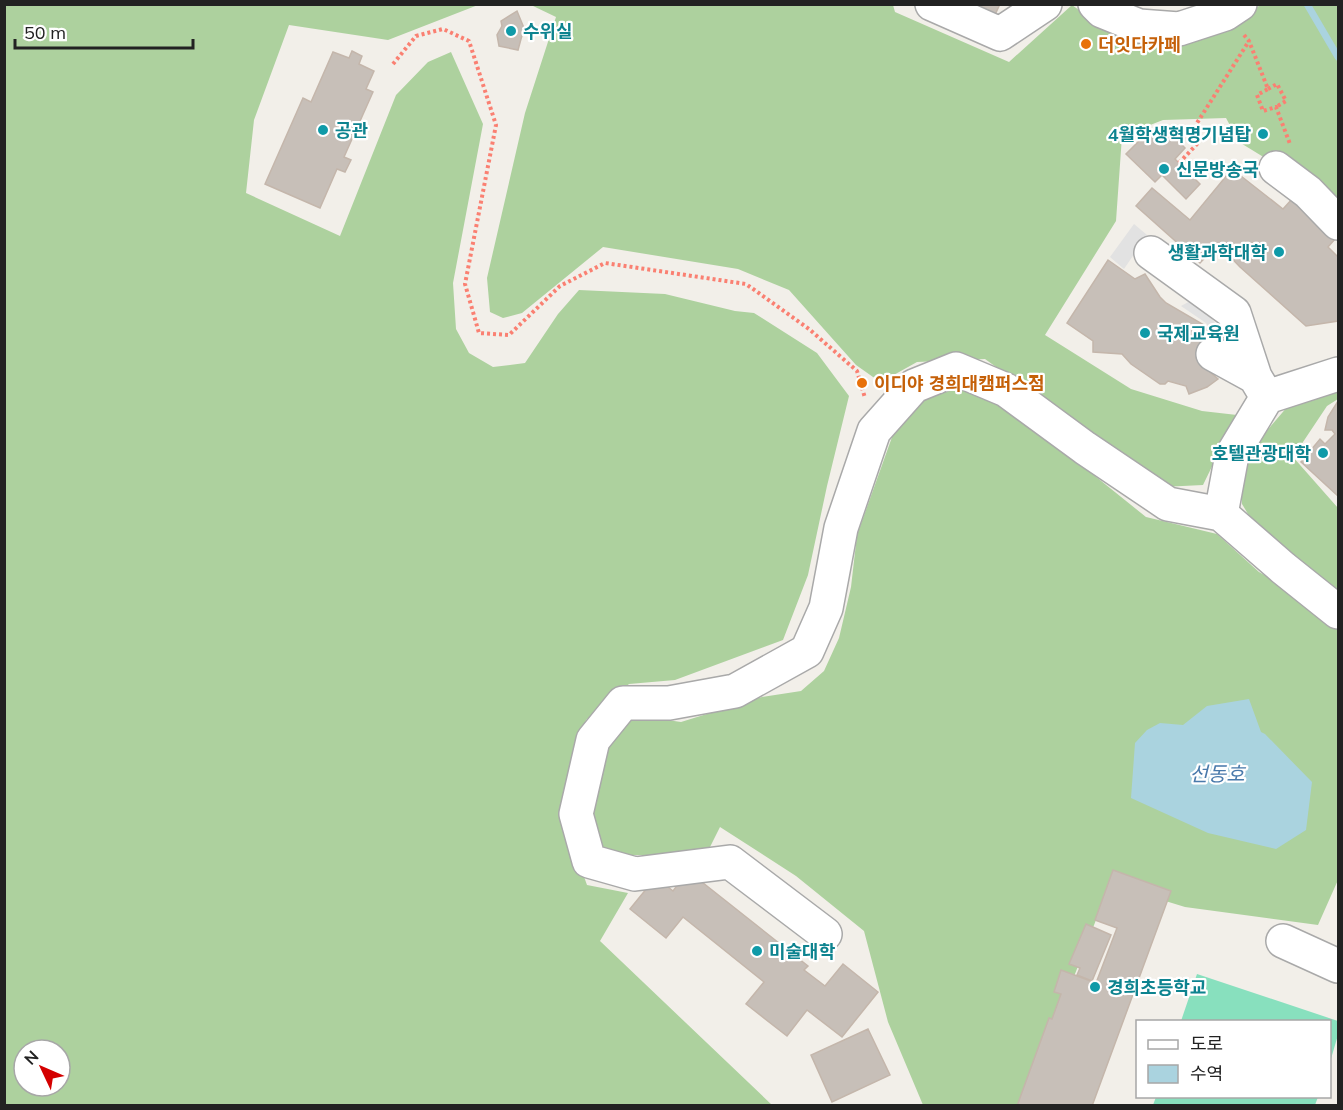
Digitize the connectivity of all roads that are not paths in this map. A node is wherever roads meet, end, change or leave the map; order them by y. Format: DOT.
graph roads {
  1 [pos="932,4"];
  2 [pos="1045,4"];
  3 [pos="1095,4"];
  4 [pos="1232,9"];
  5 [pos="1284,158"];
  6 [pos="1338,223"];
  7 [pos="1150,254"];
  8 [pos="1213,354"];
  9 [pos="1338,374"];
  10 [pos="1261,387"];
  11 [pos="1221,514"];
  12 [pos="1338,612"];
  13 [pos="825,934"];
  14 [pos="1283,941"];
  15 [pos="1338,966"];
  1 -- 2 [label="lane"];
  3 -- 4 [label="lane"];
  5 -- 6 [label="lane"];
  7 -- 10 [label="lane"];
  8 -- 10 [label="lane"];
  9 -- 10 [label="lane"];
  10 -- 11 [label="lane"];
  11 -- 12 [label="lane"];
  11 -- 13 [label="lane"];
  14 -- 15 [label="lane"];
}
